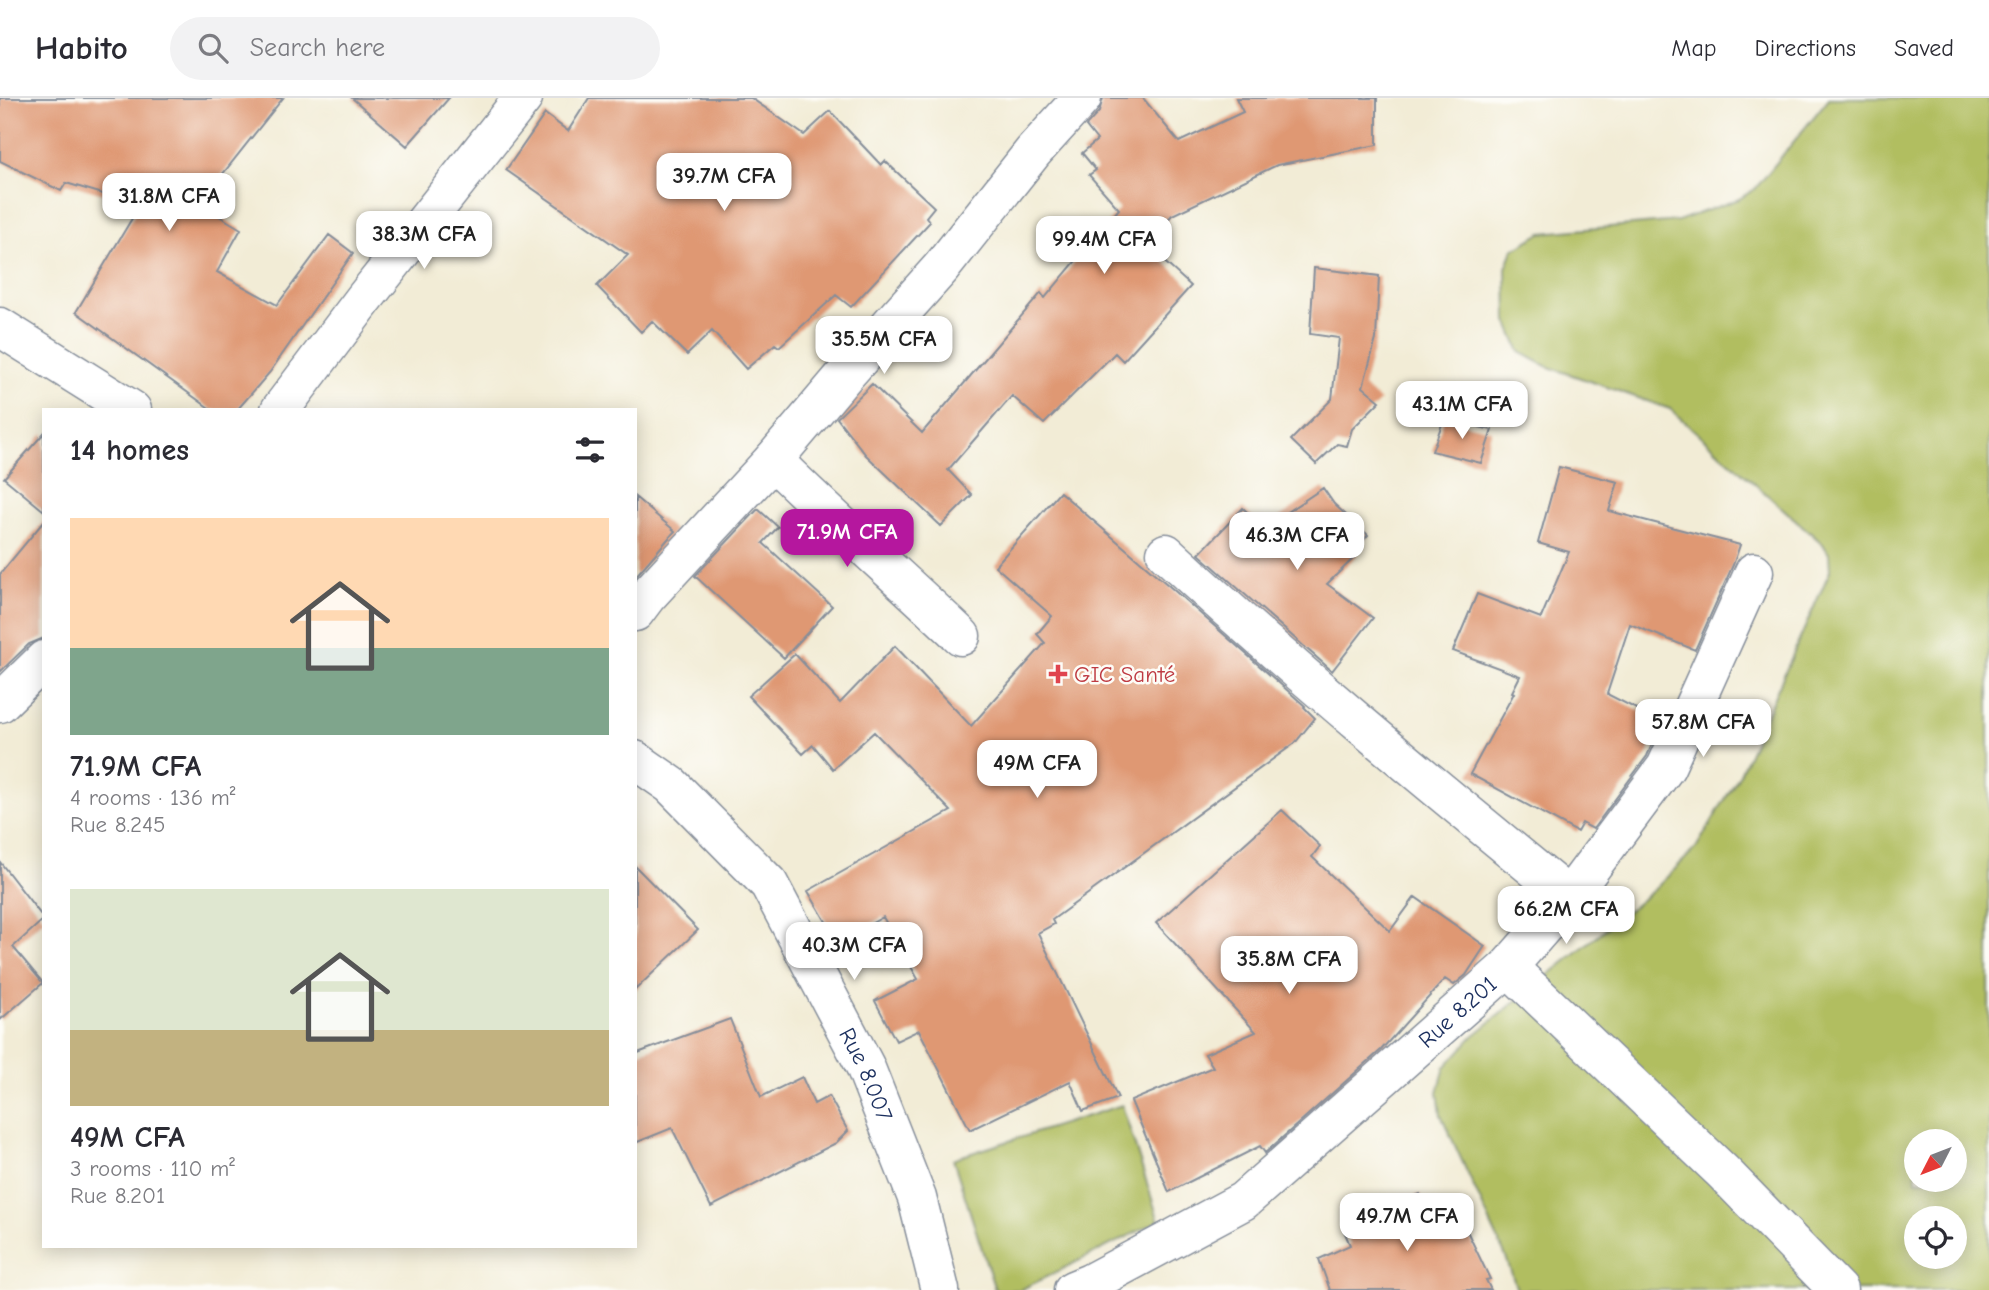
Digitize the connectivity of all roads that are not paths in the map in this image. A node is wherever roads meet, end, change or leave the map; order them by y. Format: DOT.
graph roads {
  1 [pos="523,98"];
  2 [pos="1082,98"];
  3 [pos="0,327"];
  4 [pos="129,408"];
  5 [pos="282,408"];
  6 [pos="773,460"];
  7 [pos="1166,553"];
  8 [pos="1754,572"];
  9 [pos="637,609"];
  10 [pos="961,636"];
  11 [pos="42,662"];
  12 [pos="0,703"];
  13 [pos="637,761"];
  14 [pos="1569,897"];
  15 [pos="1508,967"];
  16 [pos="940,1290"];
  17 [pos="1073,1290"];
  18 [pos="1838,1290"];
  1 -- 5 [label="street"];
  2 -- 6 [label="street"];
  3 -- 4 [label="street"];
  6 -- 9 [label="street"];
  6 -- 10 [label="street"];
  7 -- 14 [label="street"];
  8 -- 14 [label="street, Rue 8.201"];
  11 -- 12 [label="street"];
  13 -- 16 [label="street, Rue 8.007"];
  14 -- 15 [label="street, Rue 8.201"];
  15 -- 17 [label="street, Rue 8.201"];
  15 -- 18 [label="street"];
}
